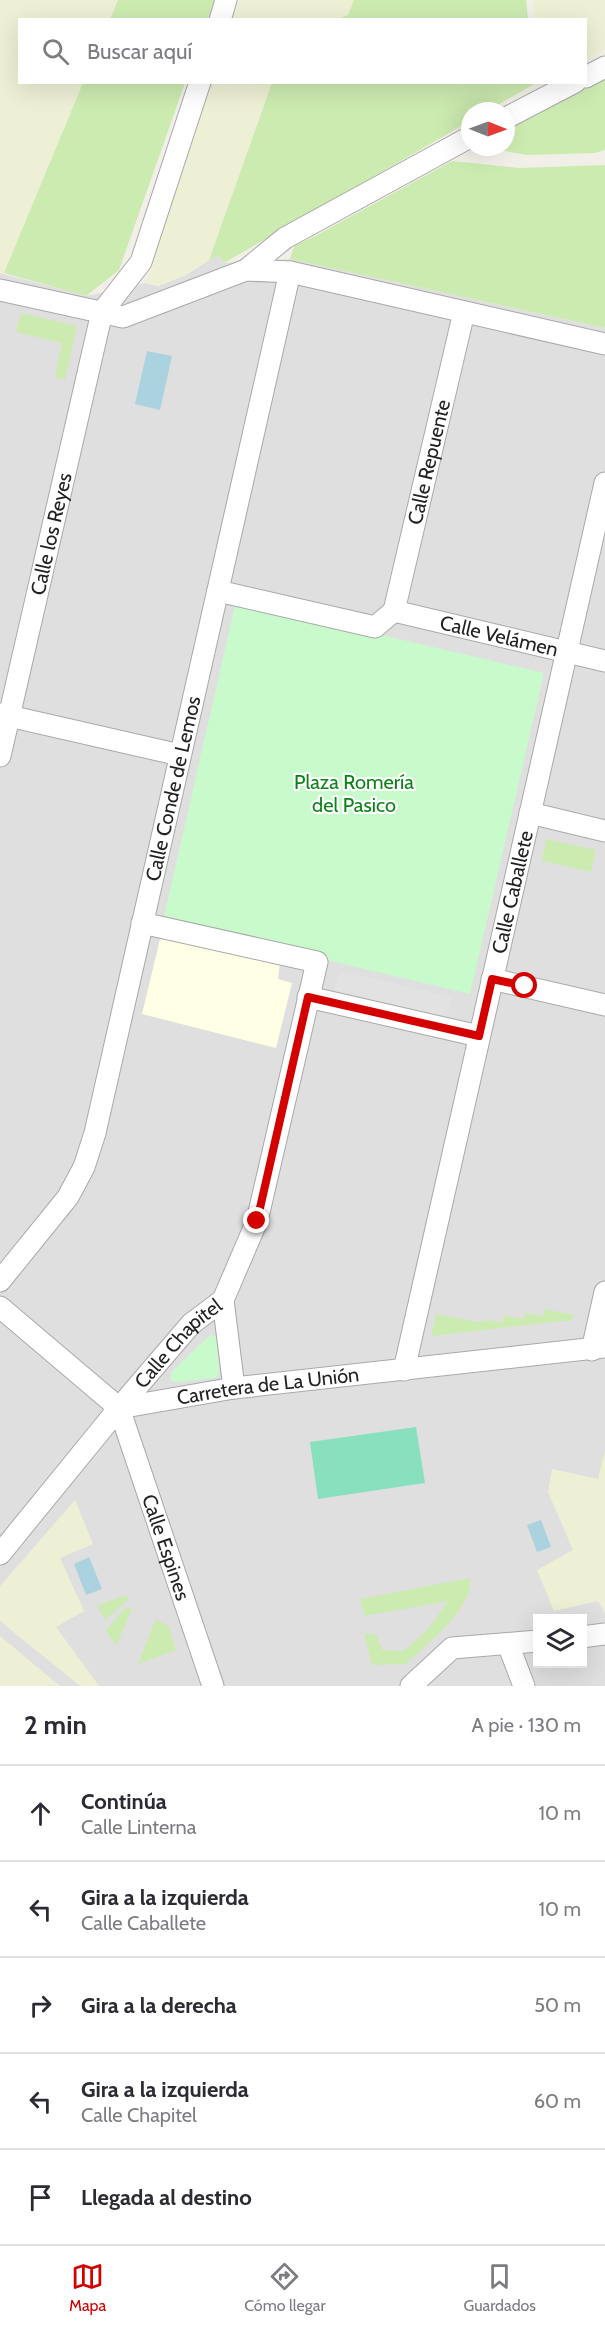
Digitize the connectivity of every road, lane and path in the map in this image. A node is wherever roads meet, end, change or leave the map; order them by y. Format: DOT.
graph roads {
  1 [pos="226,0"];
  2 [pos="221,18"];
  3 [pos="605,67"];
  4 [pos="587,76"];
  5 [pos="199,84"];
  6 [pos="571,84"];
  7 [pos="515,113"];
  8 [pos="461,142"];
  9 [pos="246,270"];
  10 [pos="290,272"];
  11 [pos="0,290"];
  12 [pos="102,312"];
  13 [pos="464,312"];
  14 [pos="605,344"];
  15 [pos="605,483"];
  16 [pos="218,591"];
  17 [pos="394,611"];
  18 [pos="567,652"];
  19 [pos="605,661"];
  20 [pos="4,715"];
  21 [pos="180,755"];
  22 [pos="0,756"];
  23 [pos="530,813"];
  24 [pos="605,831"];
  25 [pos="142,923"];
  26 [pos="492,979"];
  27 [pos="308,997"];
  28 [pos="605,1005"];
  29 [pos="479,1036"];
  30 [pos="0,1281"];
  31 [pos="605,1292"];
  32 [pos="223,1300"];
  33 [pos="0,1307"];
  34 [pos="598,1349"];
  35 [pos="404,1370"];
  36 [pos="234,1388"];
  37 [pos="119,1408"];
  38 [pos="0,1554"];
  39 [pos="605,1634"];
  40 [pos="587,1636"];
  41 [pos="533,1641"];
  42 [pos="508,1644"];
  43 [pos="213,1686"];
  44 [pos="411,1686"];
  45 [pos="524,1686"];
  1 -- 2 [label="street"];
  3 -- 4 [label="street"];
  5 -- 12 [label="street"];
  6 -- 7 [label="street"];
  8 -- 9 [label="street"];
  9 -- 10 [label="street"];
  9 -- 12 [label="street"];
  10 -- 13 [label="street"];
  10 -- 16 [label="street, Calle Conde de Lemos"];
  11 -- 12 [label="street"];
  12 -- 20 [label="street, Calle los Reyes"];
  13 -- 14 [label="street"];
  13 -- 17 [label="street, Calle Repuente"];
  15 -- 18 [label="street, Calle Caballete"];
  16 -- 17 [label="street"];
  16 -- 21 [label="street, Calle Conde de Lemos"];
  17 -- 18 [label="street, Calle Velámen"];
  18 -- 19 [label="street, Calle Velámen"];
  18 -- 23 [label="street, Calle Caballete"];
  20 -- 21 [label="street"];
  20 -- 22 [label="street, Calle los Reyes"];
  21 -- 25 [label="street, Calle Conde de Lemos"];
  23 -- 24 [label="street"];
  23 -- 26 [label="street, Calle Caballete"];
  25 -- 27 [label="street, Calle Chapitel"];
  25 -- 30 [label="street, Calle Conde de Lemos"];
  26 -- 28 [label="street"];
  26 -- 29 [label="street, Calle Caballete"];
  27 -- 29 [label="street"];
  27 -- 32 [label="street, Calle Chapitel"];
  29 -- 35 [label="street, Calle Caballete"];
  31 -- 34 [label="street"];
  32 -- 36 [label="street"];
  32 -- 37 [label="street, Calle Chapitel"];
  33 -- 37 [label="street"];
  34 -- 35 [label="street, Carretera de La Unión"];
  35 -- 36 [label="street, Carretera de La Unión"];
  36 -- 37 [label="street, Carretera de La Unión"];
  37 -- 38 [label="street"];
  37 -- 43 [label="street, Calle Espines"];
  39 -- 40 [label="street"];
  41 -- 42 [label="street"];
  42 -- 44 [label="street"];
  42 -- 45 [label="street"];
}
